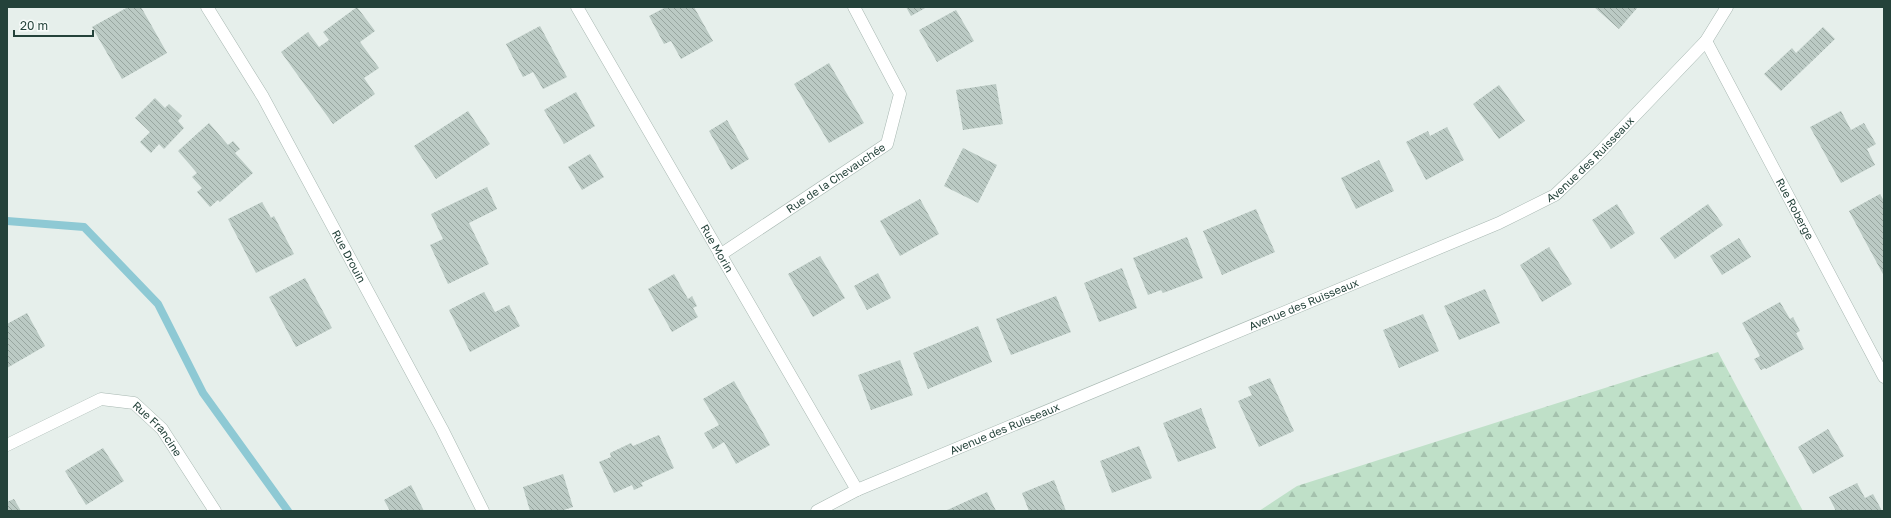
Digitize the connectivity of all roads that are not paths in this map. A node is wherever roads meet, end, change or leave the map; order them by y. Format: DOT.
graph roads {
  1 [pos="207,7"];
  2 [pos="577,7"];
  3 [pos="854,7"];
  4 [pos="1727,7"];
  5 [pos="1706,40"];
  6 [pos="720,256"];
  7 [pos="1884,377"];
  8 [pos="7,445"];
  9 [pos="857,490"];
  10 [pos="215,511"];
  11 [pos="483,511"];
  12 [pos="817,511"];
  1 -- 11 [label="street, Rue Drouin"];
  2 -- 6 [label="street, Rue Morin"];
  3 -- 6 [label="street, Rue de la Chevauchée"];
  4 -- 5 [label="street, Avenue des Ruisseaux"];
  5 -- 7 [label="street, Rue Roberge"];
  5 -- 9 [label="street, Avenue des Ruisseaux"];
  6 -- 9 [label="street, Rue Morin"];
  8 -- 10 [label="street, Rue Francine"];
  9 -- 12 [label="street, Avenue des Ruisseaux"];
}
